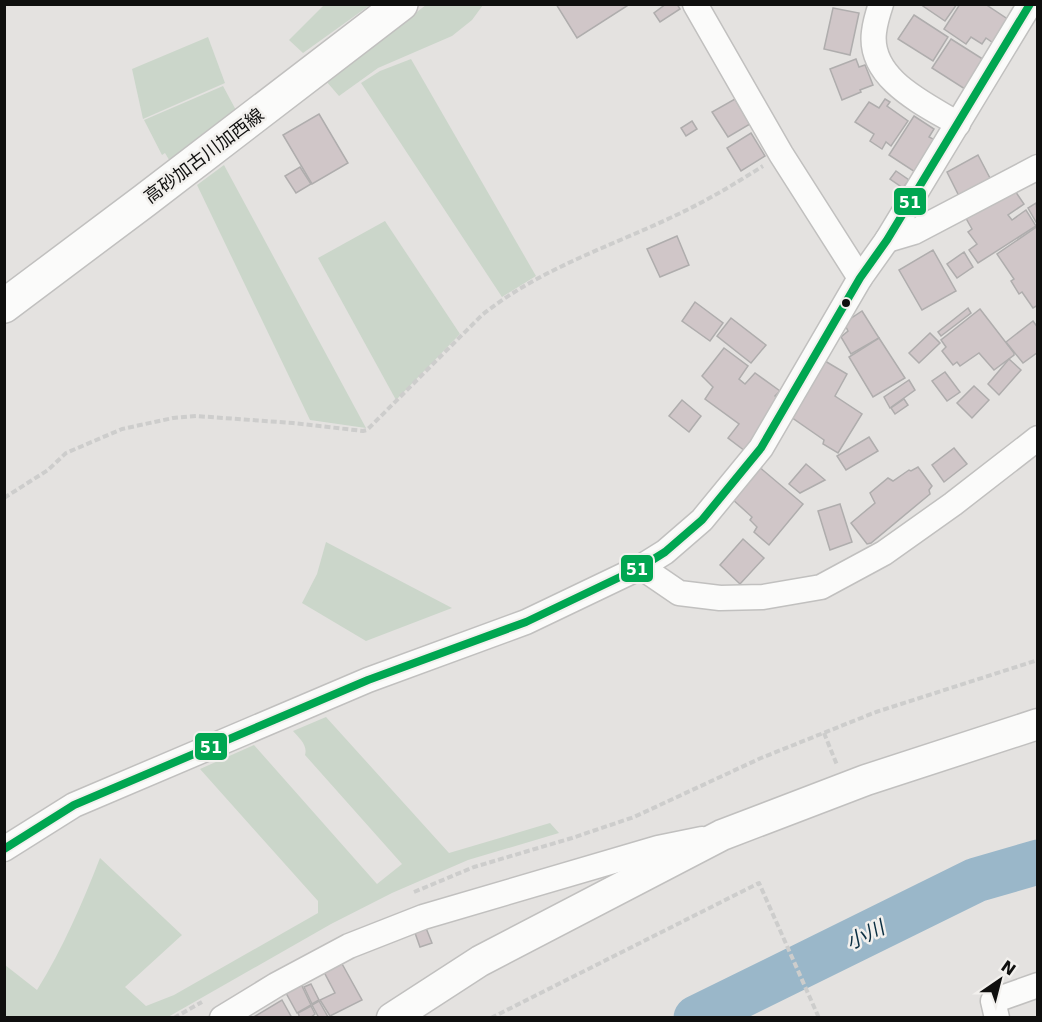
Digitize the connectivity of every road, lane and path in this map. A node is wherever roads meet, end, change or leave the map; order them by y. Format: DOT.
graph roads {
  1 [pos="401,4"];
  2 [pos="695,4"];
  3 [pos="880,4"];
  4 [pos="1030,4"];
  5 [pos="958,124"];
  6 [pos="781,154"];
  7 [pos="1038,167"];
  8 [pos="887,240"];
  9 [pos="860,278"];
  10 [pos="4,306"];
  11 [pos="1038,438"];
  12 [pos="4,498"];
  13 [pos="641,567"];
  14 [pos="1038,660"];
  15 [pos="1038,724"];
  16 [pos="722,835"];
  17 [pos="4,849"];
  18 [pos="412,893"];
  19 [pos="1038,985"];
  20 [pos="205,1001"];
  21 [pos="174,1017"];
  22 [pos="222,1017"];
  23 [pos="392,1017"];
  24 [pos="492,1017"];
  25 [pos="819,1017"];
  26 [pos="997,1017"];
  1 -- 10 [label="main road, 高砂加古川加西線"];
  2 -- 6 [label="street"];
  3 -- 5 [label="street"];
  4 -- 5 [label="street"];
  5 -- 8 [label="street"];
  6 -- 9 [label="street"];
  6 -- 12 [label="path"];
  7 -- 8 [label="street"];
  8 -- 9 [label="street"];
  9 -- 13 [label="street"];
  11 -- 13 [label="street"];
  13 -- 17 [label="street"];
  14 -- 18 [label="path"];
  15 -- 16 [label="street"];
  16 -- 22 [label="street"];
  16 -- 23 [label="street"];
  19 -- 26 [label="street"];
  20 -- 21 [label="path"];
  24 -- 25 [label="path"];
}
